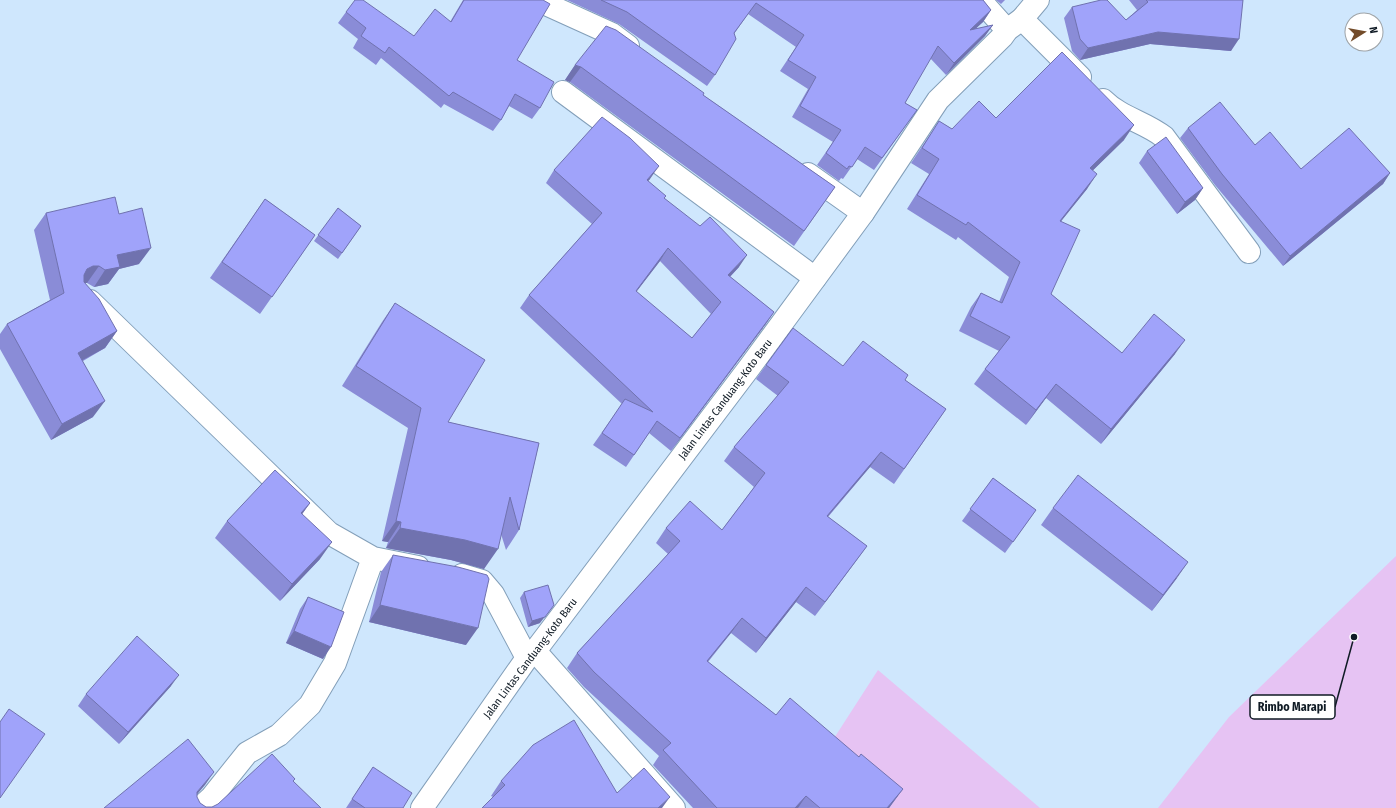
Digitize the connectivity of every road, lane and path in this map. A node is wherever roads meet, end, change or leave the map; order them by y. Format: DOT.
graph roads {
  1 [pos="537,0"];
  2 [pos="980,0"];
  3 [pos="1038,0"];
  4 [pos="1014,24"];
  5 [pos="644,57"];
  6 [pos="563,92"];
  7 [pos="792,163"];
  8 [pos="863,213"];
  9 [pos="1249,252"];
  10 [pos="815,278"];
  11 [pos="84,295"];
  12 [pos="373,558"];
  13 [pos="531,655"];
  14 [pos="200,808"];
  15 [pos="422,808"];
  16 [pos="674,808"];
  1 -- 5 [label="street"];
  2 -- 4 [label="street"];
  3 -- 4 [label="street, Jalan Lintas Canduang-Koto Baru"];
  4 -- 8 [label="street, Jalan Lintas Canduang-Koto Baru"];
  4 -- 9 [label="street"];
  6 -- 10 [label="street"];
  7 -- 8 [label="street"];
  8 -- 10 [label="street, Jalan Lintas Canduang-Koto Baru"];
  10 -- 13 [label="street, Jalan Lintas Canduang-Koto Baru"];
  11 -- 12 [label="street"];
  12 -- 13 [label="street"];
  12 -- 14 [label="street"];
  13 -- 15 [label="street, Jalan Lintas Canduang-Koto Baru"];
  13 -- 16 [label="street"];
}
